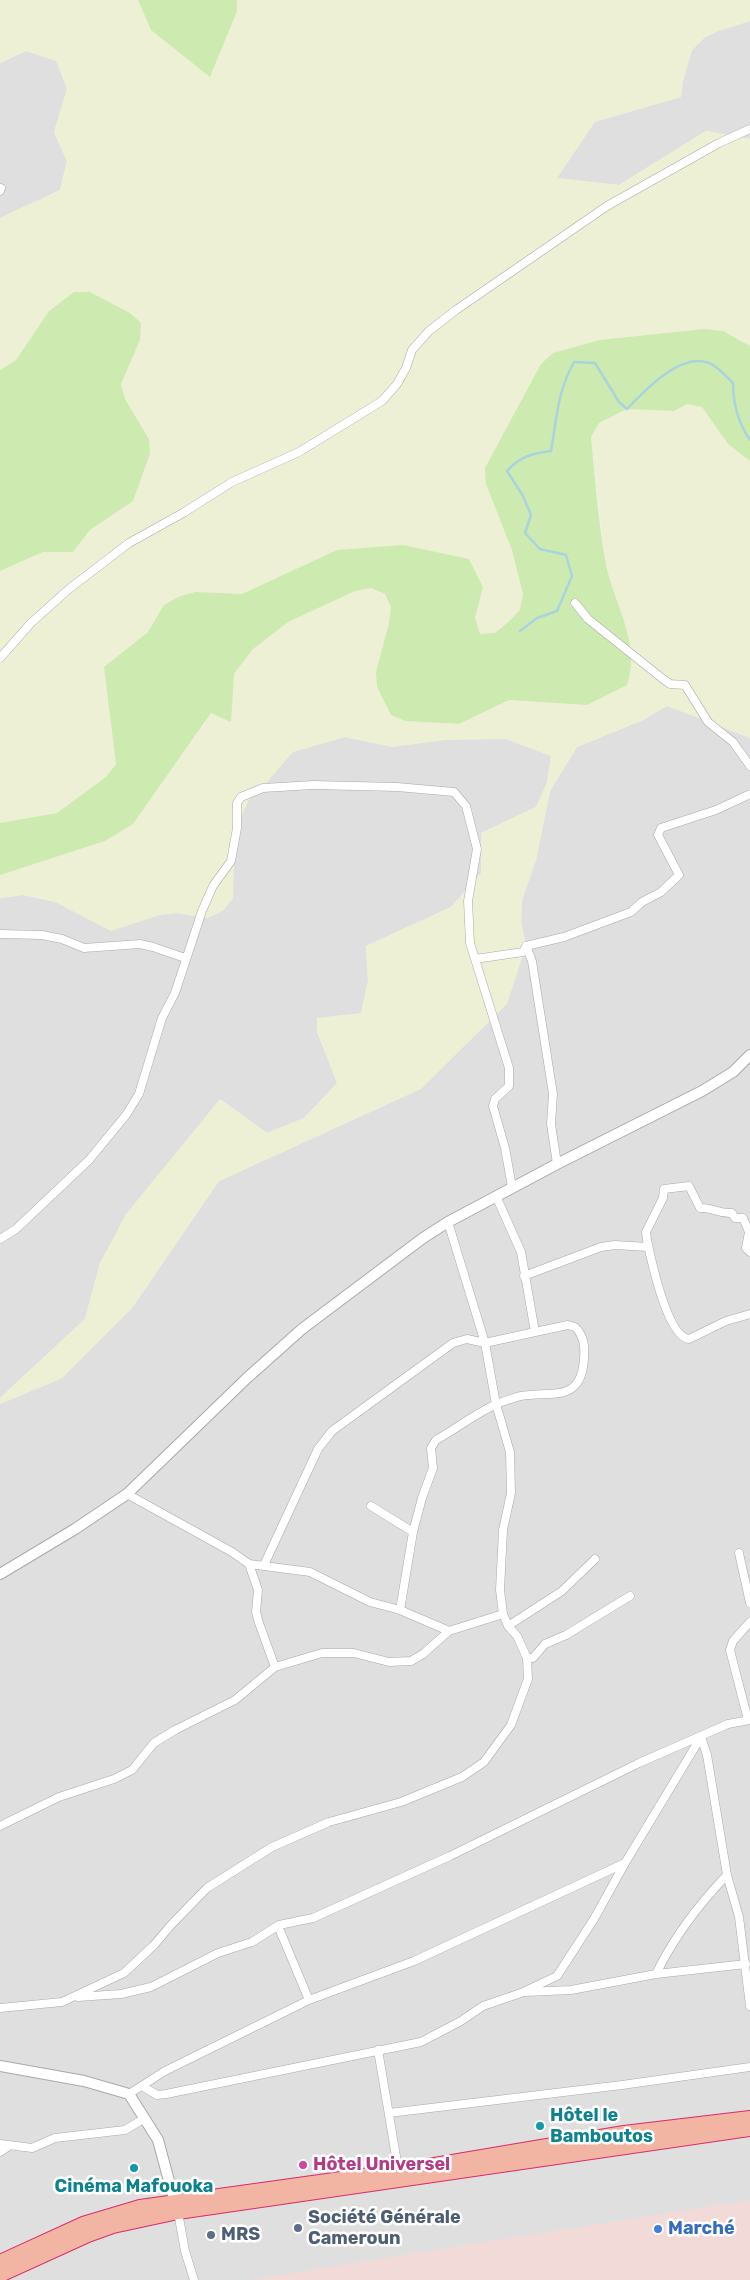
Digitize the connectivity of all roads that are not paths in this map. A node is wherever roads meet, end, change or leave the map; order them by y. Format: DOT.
graph roads {
  1 [pos="750,129"];
  2 [pos="575,604"];
  3 [pos="0,658"];
  4 [pos="750,766"];
  5 [pos="750,794"];
  6 [pos="0,934"];
  7 [pos="526,946"];
  8 [pos="184,958"];
  9 [pos="475,959"];
  10 [pos="750,1055"];
  11 [pos="557,1164"];
  12 [pos="512,1188"];
  13 [pos="496,1196"];
  14 [pos="448,1222"];
  15 [pos="0,1239"];
  16 [pos="648,1247"];
  17 [pos="750,1252"];
  18 [pos="524,1276"];
  19 [pos="750,1314"];
  20 [pos="535,1332"];
  21 [pos="485,1343"];
  22 [pos="496,1404"];
  23 [pos="127,1494"];
  24 [pos="371,1506"];
  25 [pos="413,1532"];
  26 [pos="739,1553"];
  27 [pos="595,1559"];
  28 [pos="248,1564"];
  29 [pos="264,1565"];
  30 [pos="0,1574"];
  31 [pos="630,1596"];
  32 [pos="750,1603"];
  33 [pos="400,1610"];
  34 [pos="503,1614"];
  35 [pos="750,1622"];
  36 [pos="508,1626"];
  37 [pos="449,1631"];
  38 [pos="527,1658"];
  39 [pos="275,1667"];
  40 [pos="749,1720"];
  41 [pos="701,1737"];
  42 [pos="0,1826"];
  43 [pos="625,1863"];
  44 [pos="727,1875"];
  45 [pos="278,1926"];
  46 [pos="746,1964"];
  47 [pos="656,1974"];
  48 [pos="521,1993"];
  49 [pos="310,2000"];
  50 [pos="62,2002"];
  51 [pos="750,2006"];
  52 [pos="0,2008"];
  53 [pos="378,2050"];
  54 [pos="0,2066"];
  55 [pos="750,2067"];
  56 [pos="142,2086"];
  57 [pos="130,2094"];
  58 [pos="389,2113"];
  59 [pos="145,2118"];
  60 [pos="750,2118"];
  61 [pos="750,2128"];
  62 [pos="0,2144"];
  63 [pos="9,2146"];
  64 [pos="555,2151"];
  65 [pos="0,2152"];
  66 [pos="400,2176"];
  67 [pos="176,2207"];
  68 [pos="0,2262"];
  69 [pos="0,2275"];
  70 [pos="190,2278"];
  1 -- 3 [label="street"];
  2 -- 4 [label="street"];
  5 -- 7 [label="street"];
  6 -- 8 [label="street"];
  7 -- 9 [label="street"];
  7 -- 11 [label="street"];
  8 -- 9 [label="street"];
  8 -- 15 [label="street"];
  9 -- 12 [label="street"];
  10 -- 11 [label="street"];
  11 -- 12 [label="street"];
  12 -- 13 [label="street"];
  13 -- 14 [label="street"];
  13 -- 18 [label="street"];
  14 -- 21 [label="street"];
  14 -- 23 [label="street"];
  16 -- 17 [label="street"];
  16 -- 18 [label="street"];
  16 -- 19 [label="street"];
  18 -- 20 [label="street"];
  20 -- 21 [label="street"];
  20 -- 22 [label="street"];
  21 -- 22 [label="street"];
  21 -- 29 [label="street"];
  22 -- 25 [label="street"];
  22 -- 34 [label="street"];
  23 -- 28 [label="street"];
  23 -- 30 [label="street"];
  24 -- 25 [label="street"];
  25 -- 33 [label="street"];
  26 -- 32 [label="street"];
  27 -- 36 [label="street"];
  28 -- 29 [label="street"];
  28 -- 39 [label="street"];
  29 -- 33 [label="street"];
  31 -- 38 [label="street"];
  33 -- 37 [label="street"];
  34 -- 36 [label="street"];
  34 -- 37 [label="street"];
  35 -- 40 [label="street"];
  36 -- 38 [label="street"];
  37 -- 39 [label="street"];
  38 -- 50 [label="street"];
  39 -- 42 [label="street"];
  40 -- 41 [label="street"];
  41 -- 43 [label="street"];
  41 -- 44 [label="street"];
  41 -- 45 [label="street"];
  43 -- 48 [label="street"];
  43 -- 49 [label="street"];
  44 -- 46 [label="street"];
  44 -- 47 [label="street"];
  45 -- 49 [label="street"];
  45 -- 50 [label="street"];
  46 -- 47 [label="street"];
  46 -- 51 [label="street"];
  47 -- 48 [label="street"];
  48 -- 53 [label="street"];
  49 -- 56 [label="street"];
  50 -- 52 [label="street"];
  53 -- 56 [label="street"];
  53 -- 58 [label="street"];
  54 -- 57 [label="street"];
  55 -- 58 [label="street"];
  56 -- 57 [label="street"];
  57 -- 59 [label="street"];
  58 -- 66 [label="street"];
  59 -- 63 [label="street"];
  59 -- 67 [label="street"];
  60 -- 64 [label="highway"];
  61 -- 64 [label="highway"];
  62 -- 63 [label="street"];
  63 -- 65 [label="street"];
  64 -- 66 [label="highway"];
  66 -- 67 [label="highway"];
  67 -- 68 [label="highway"];
  67 -- 69 [label="highway"];
  67 -- 70 [label="street"];
}
